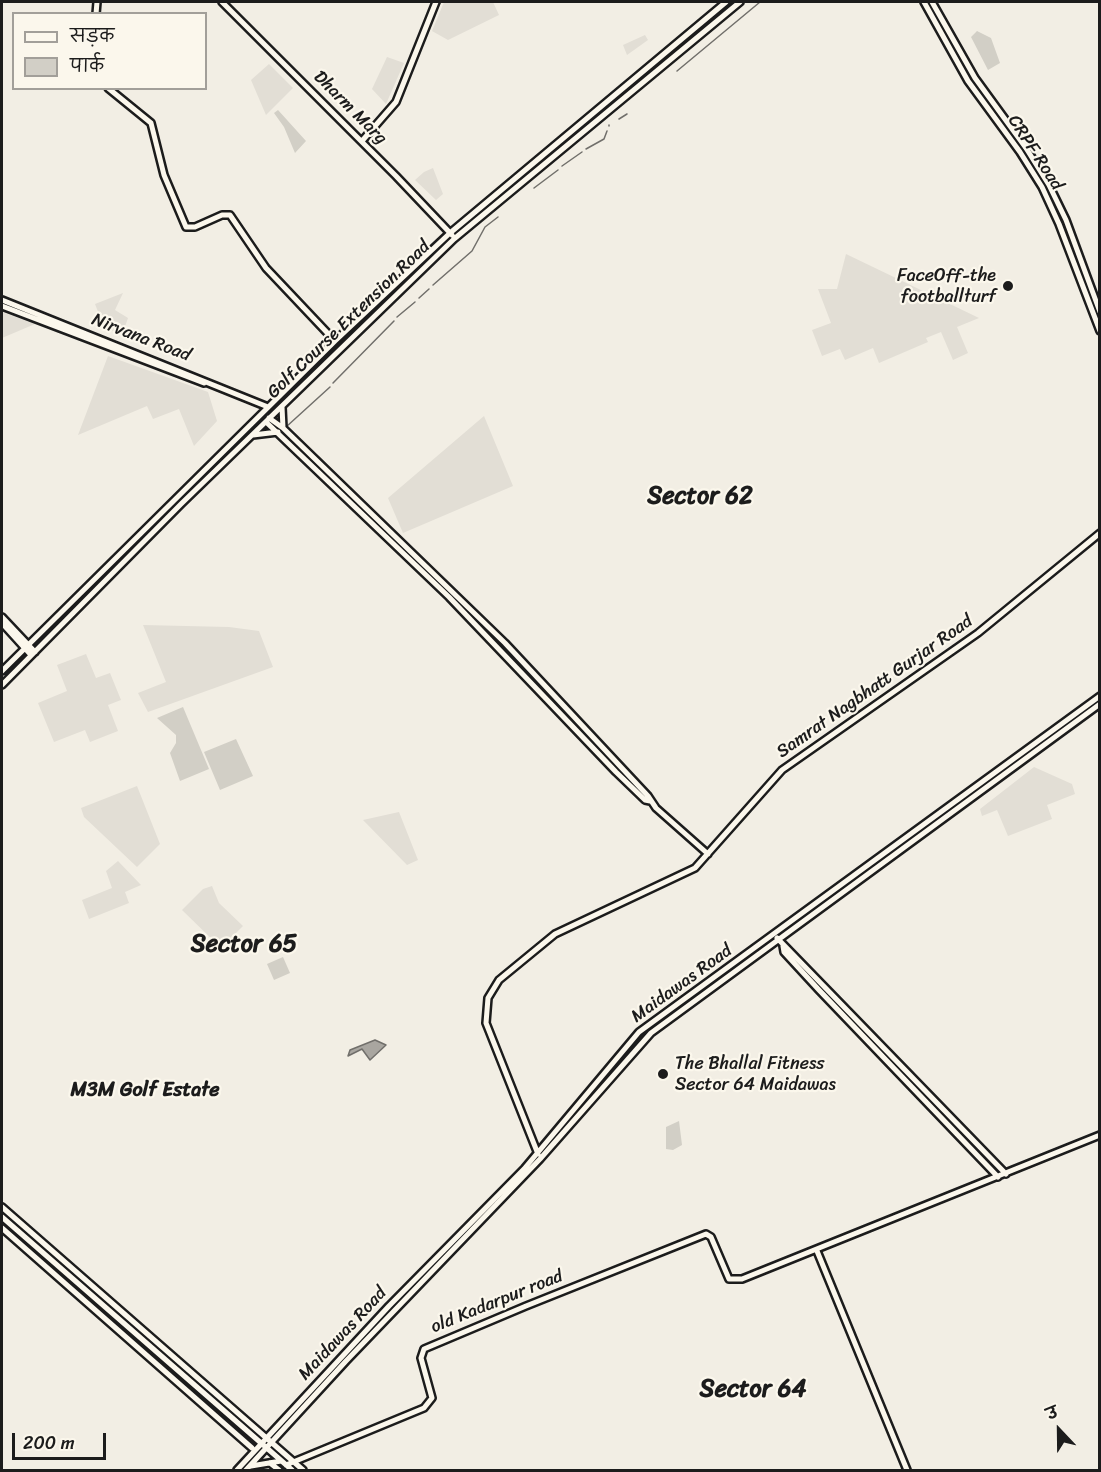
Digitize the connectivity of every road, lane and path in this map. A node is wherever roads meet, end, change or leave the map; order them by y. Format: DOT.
graph roads {
  1 [pos="222,2"];
  2 [pos="226,2"];
  3 [pos="436,2"];
  4 [pos="726,2"];
  5 [pos="740,2"];
  6 [pos="924,2"];
  7 [pos="932,2"];
  8 [pos="110,90"];
  9 [pos="362,140"];
  10 [pos="1024,144"];
  11 [pos="1018,149"];
  12 [pos="452,232"];
  13 [pos="456,238"];
  14 [pos="413,267"];
  15 [pos="420,272"];
  16 [pos="2,300"];
  17 [pos="2,306"];
  18 [pos="1100,312"];
  19 [pos="1100,332"];
  20 [pos="335,341"];
  21 [pos="324,352"];
  22 [pos="330,359"];
  23 [pos="282,407"];
  24 [pos="267,408"];
  25 [pos="268,420"];
  26 [pos="281,430"];
  27 [pos="252,435"];
  28 [pos="236,438"];
  29 [pos="242,445"];
  30 [pos="190,484"];
  31 [pos="196,489"];
  32 [pos="1100,533"];
  33 [pos="2,617"];
  34 [pos="2,624"];
  35 [pos="26,646"];
  36 [pos="33,654"];
  37 [pos="2,670"];
  38 [pos="2,685"];
  39 [pos="1100,696"];
  40 [pos="1100,704"];
  41 [pos="1024,755"];
  42 [pos="708,854"];
  43 [pos="774,934"];
  44 [pos="781,943"];
  45 [pos="1100,1135"];
  46 [pos="538,1153"];
  47 [pos="540,1159"];
  48 [pos="1006,1174"];
  49 [pos="998,1177"];
  50 [pos="2,1207"];
  51 [pos="2,1217"];
  52 [pos="2,1228"];
  53 [pos="15,1229"];
  54 [pos="7,1232"];
  55 [pos="817,1251"];
  56 [pos="250,1434"];
  57 [pos="266,1444"];
  58 [pos="272,1444"];
  59 [pos="252,1448"];
  60 [pos="250,1457"];
  61 [pos="293,1462"];
  62 [pos="270,1463"];
  63 [pos="284,1463"];
  64 [pos="248,1468"];
  65 [pos="237,1470"];
  66 [pos="279,1470"];
  67 [pos="292,1470"];
  68 [pos="303,1470"];
  69 [pos="907,1470"];
  1 -- 9 [label="street, Dharm Marg"];
  2 -- 9 [label="street, Dharm Marg"];
  3 -- 9 [label="street"];
  4 -- 12 [label="street, Golf Course Extension Road"];
  5 -- 13 [label="street, Golf Course Extension Road"];
  6 -- 11 [label="street, CRPF Road"];
  7 -- 10 [label="street"];
  8 -- 20 [label="street"];
  9 -- 12 [label="street, Dharm Marg"];
  10 -- 11 [label="street"];
  10 -- 18 [label="street"];
  11 -- 19 [label="street, CRPF Road"];
  12 -- 13 [label="street, Dharm Marg"];
  12 -- 14 [label="street, Golf Course Extension Road"];
  13 -- 15 [label="street, Golf Course Extension Road"];
  14 -- 15 [label="street"];
  14 -- 20 [label="street, Golf Course Extension Road"];
  15 -- 22 [label="street, Golf Course Extension Road"];
  16 -- 24 [label="street, Nirvana Road"];
  17 -- 24 [label="street, Nirvana Road"];
  20 -- 21 [label="street, Golf Course Extension Road"];
  21 -- 22 [label="street"];
  21 -- 24 [label="street, Golf Course Extension Road"];
  22 -- 23 [label="street, Golf Course Extension Road"];
  23 -- 25 [label="street, Golf Course Extension Road"];
  23 -- 26 [label="street"];
  24 -- 28 [label="street, Golf Course Extension Road"];
  25 -- 26 [label="street"];
  25 -- 27 [label="street, Golf Course Extension Road"];
  26 -- 27 [label="street"];
  26 -- 42 [label="street"];
  27 -- 29 [label="street, Golf Course Extension Road"];
  28 -- 29 [label="street"];
  28 -- 30 [label="street, Golf Course Extension Road"];
  29 -- 31 [label="street, Golf Course Extension Road"];
  30 -- 31 [label="street"];
  30 -- 35 [label="street, Golf Course Extension Road"];
  31 -- 36 [label="street, Golf Course Extension Road"];
  32 -- 42 [label="street, Samrat Nagbhatt Gurjar Road"];
  33 -- 35 [label="street"];
  34 -- 35 [label="street"];
  35 -- 36 [label="street"];
  35 -- 37 [label="street, Golf Course Extension Road"];
  36 -- 38 [label="street, Golf Course Extension Road"];
  39 -- 41 [label="street, Maidawas Road"];
  40 -- 41 [label="street, Maidawas Road"];
  41 -- 43 [label="street, Maidawas Road"];
  41 -- 44 [label="street, Maidawas Road"];
  42 -- 46 [label="street, Samrat Nagbhatt Gurjar Road"];
  43 -- 44 [label="street"];
  43 -- 46 [label="street, Maidawas Road"];
  44 -- 47 [label="street, Maidawas Road"];
  44 -- 48 [label="street"];
  44 -- 49 [label="street"];
  45 -- 48 [label="street"];
  46 -- 47 [label="street, Samrat Nagbhatt Gurjar Road"];
  46 -- 57 [label="street, Maidawas Road"];
  47 -- 58 [label="street, Maidawas Road"];
  48 -- 49 [label="street"];
  49 -- 55 [label="street"];
  50 -- 57 [label="street"];
  51 -- 53 [label="street"];
  52 -- 54 [label="street"];
  53 -- 54 [label="street"];
  53 -- 56 [label="street"];
  54 -- 59 [label="street"];
  55 -- 61 [label="street, old Kadarpur road"];
  55 -- 69 [label="street"];
  56 -- 57 [label="street"];
  56 -- 59 [label="street"];
  57 -- 58 [label="street"];
  57 -- 60 [label="street"];
  57 -- 63 [label="street"];
  57 -- 64 [label="street"];
  58 -- 61 [label="street"];
  59 -- 60 [label="street"];
  60 -- 65 [label="street"];
  61 -- 63 [label="street, old Kadarpur road"];
  61 -- 68 [label="street"];
  62 -- 63 [label="street, old Kadarpur road"];
  62 -- 64 [label="street, old Kadarpur road"];
  62 -- 66 [label="street"];
  63 -- 67 [label="street"];
}
